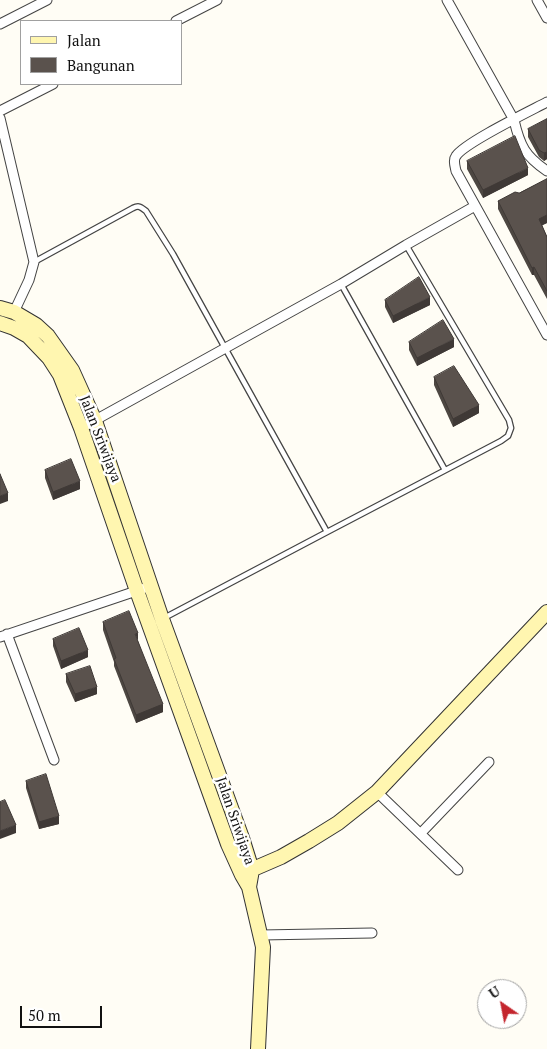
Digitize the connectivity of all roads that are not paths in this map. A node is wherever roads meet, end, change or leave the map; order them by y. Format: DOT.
graph roads {
  1 [pos="46,0"];
  2 [pos="217,0"];
  3 [pos="446,0"];
  4 [pos="538,0"];
  5 [pos="547,18"];
  6 [pos="178,20"];
  7 [pos="0,24"];
  8 [pos="51,85"];
  9 [pos="547,102"];
  10 [pos="0,111"];
  11 [pos="0,118"];
  12 [pos="514,120"];
  13 [pos="3,141"];
  14 [pos="547,171"];
  15 [pos="475,206"];
  16 [pos="406,245"];
  17 [pos="34,262"];
  18 [pos="340,284"];
  19 [pos="7,310"];
  20 [pos="0,323"];
  21 [pos="547,335"];
  22 [pos="224,348"];
  23 [pos="95,420"];
  24 [pos="81,428"];
  25 [pos="445,470"];
  26 [pos="327,532"];
  27 [pos="151,586"];
  28 [pos="137,591"];
  29 [pos="547,612"];
  30 [pos="162,618"];
  31 [pos="4,635"];
  32 [pos="193,724"];
  33 [pos="54,760"];
  34 [pos="489,762"];
  35 [pos="377,792"];
  36 [pos="421,833"];
  37 [pos="458,870"];
  38 [pos="247,873"];
  39 [pos="372,933"];
  40 [pos="261,934"];
  41 [pos="258,1049"];
  1 -- 7 [label="street"];
  2 -- 6 [label="street"];
  3 -- 12 [label="street"];
  4 -- 5 [label="street"];
  8 -- 10 [label="street"];
  9 -- 12 [label="street"];
  11 -- 13 [label="street"];
  12 -- 14 [label="street"];
  12 -- 15 [label="street"];
  13 -- 17 [label="street"];
  15 -- 16 [label="street"];
  15 -- 21 [label="street"];
  16 -- 18 [label="street"];
  16 -- 25 [label="lane"];
  17 -- 19 [label="street"];
  17 -- 22 [label="lane"];
  18 -- 22 [label="street"];
  18 -- 25 [label="lane"];
  19 -- 23 [label="main road, Jalan Sriwijaya"];
  20 -- 24 [label="main road, Jalan Sriwijaya"];
  22 -- 23 [label="street"];
  22 -- 26 [label="lane"];
  23 -- 24 [label="street"];
  23 -- 27 [label="main road, Jalan Sriwijaya"];
  24 -- 28 [label="main road, Jalan Sriwijaya"];
  25 -- 26 [label="lane"];
  26 -- 30 [label="lane"];
  27 -- 28 [label="street"];
  27 -- 30 [label="main road, Jalan Sriwijaya"];
  28 -- 31 [label="street"];
  28 -- 32 [label="main road, Jalan Sriwijaya"];
  29 -- 35 [label="main road"];
  30 -- 32 [label="main road, Jalan Sriwijaya"];
  31 -- 33 [label="street"];
  32 -- 38 [label="main road, Jalan Sriwijaya"];
  34 -- 36 [label="street"];
  35 -- 36 [label="street"];
  35 -- 38 [label="main road"];
  36 -- 37 [label="street"];
  38 -- 40 [label="main road, Jalan Sriwijaya"];
  39 -- 40 [label="street"];
  40 -- 41 [label="main road, Jalan Sriwijaya"];
}
